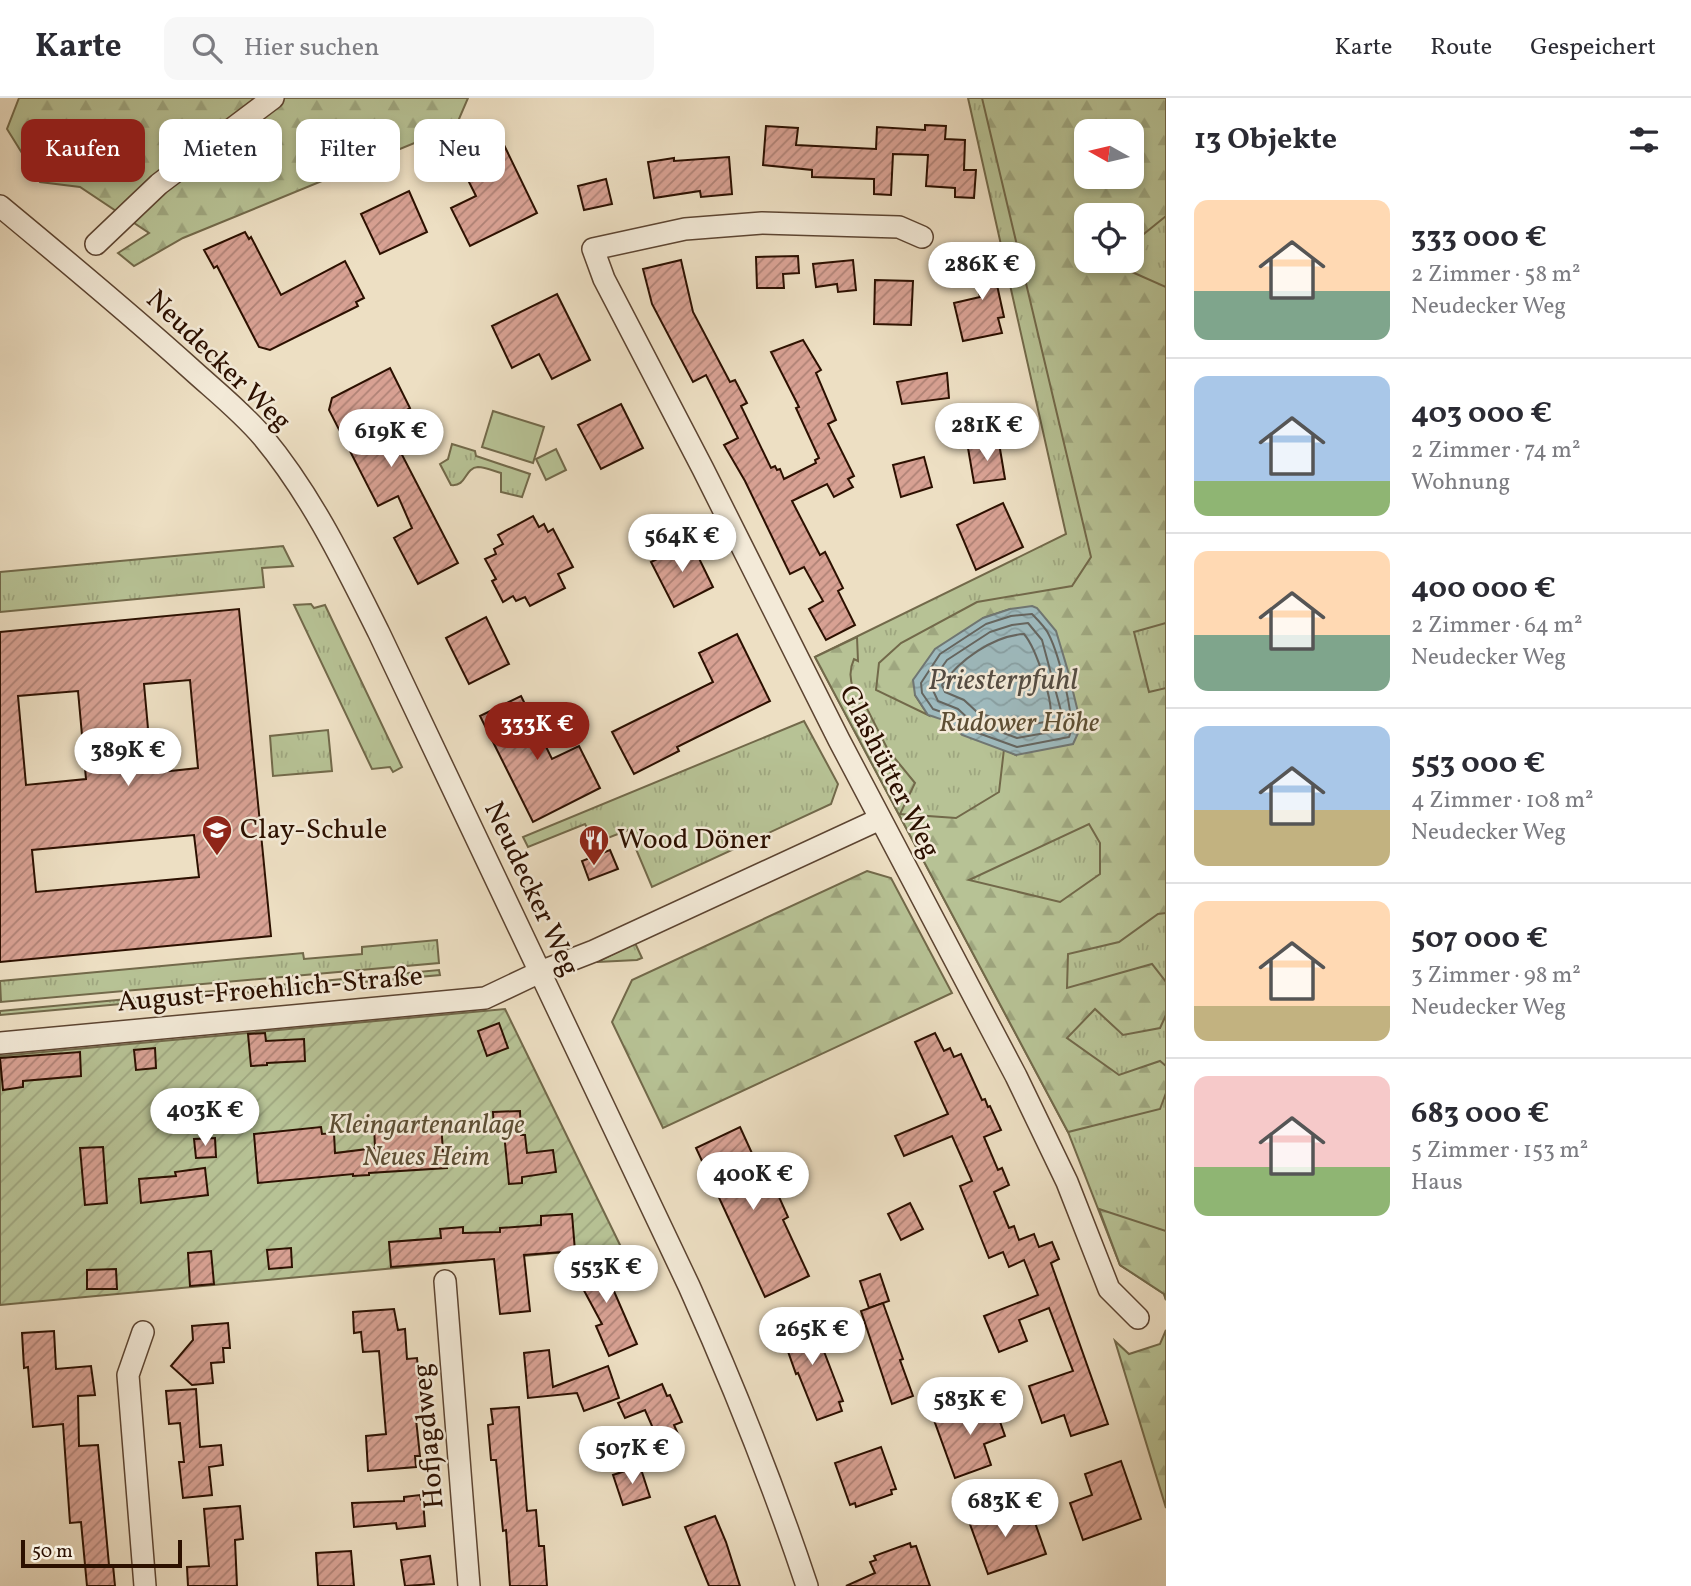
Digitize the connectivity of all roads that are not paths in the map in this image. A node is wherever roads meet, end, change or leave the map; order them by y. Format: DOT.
graph roads {
  1 [pos="273,98"];
  2 [pos="0,206"];
  3 [pos="922,237"];
  4 [pos="96,244"];
  5 [pos="880,819"];
  6 [pos="540,972"];
  7 [pos="0,1043"];
  8 [pos="445,1281"];
  9 [pos="1138,1318"];
  10 [pos="143,1332"];
  11 [pos="145,1586"];
  12 [pos="469,1586"];
  13 [pos="807,1586"];
  1 -- 4 [label="street"];
  2 -- 6 [label="street, Neudecker Weg"];
  3 -- 5 [label="street, Glashütter Weg"];
  5 -- 6 [label="street, August-Froehlich-Straße"];
  5 -- 9 [label="street, Glashütter Weg"];
  6 -- 7 [label="street, August-Froehlich-Straße"];
  6 -- 13 [label="street, Neudecker Weg"];
  8 -- 12 [label="street, Hofjagdweg"];
  10 -- 11 [label="street"];
}
